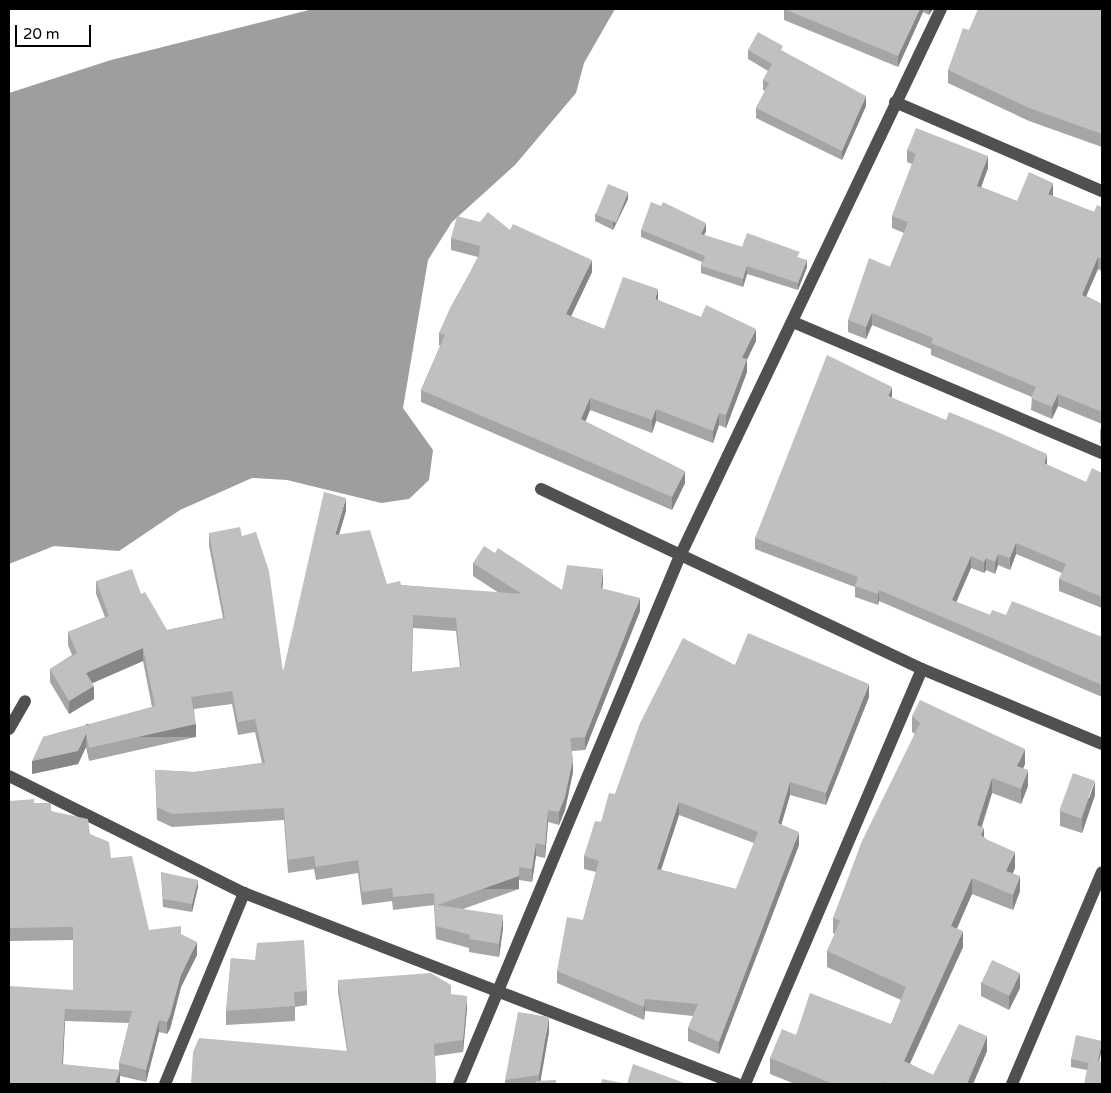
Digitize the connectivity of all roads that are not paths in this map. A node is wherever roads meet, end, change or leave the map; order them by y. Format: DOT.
graph roads {
  1 [pos="941,9"];
  2 [pos="895,102"];
  3 [pos="1102,191"];
  4 [pos="793,322"];
  5 [pos="1102,453"];
  6 [pos="541,489"];
  7 [pos="679,558"];
  8 [pos="922,669"];
  9 [pos="24,701"];
  10 [pos="9,729"];
  11 [pos="1102,744"];
  12 [pos="9,776"];
  13 [pos="1102,872"];
  14 [pos="244,893"];
  15 [pos="498,991"];
  16 [pos="165,1084"];
  17 [pos="459,1084"];
  18 [pos="737,1084"];
  19 [pos="745,1084"];
  20 [pos="1012,1084"];
  1 -- 2 [label="street"];
  2 -- 3 [label="street"];
  2 -- 4 [label="street"];
  4 -- 5 [label="street"];
  4 -- 7 [label="street"];
  6 -- 7 [label="street"];
  7 -- 8 [label="street"];
  7 -- 15 [label="street"];
  8 -- 11 [label="street"];
  8 -- 19 [label="street"];
  9 -- 10 [label="street"];
  12 -- 14 [label="street"];
  13 -- 20 [label="street"];
  14 -- 15 [label="street"];
  14 -- 16 [label="street"];
  15 -- 17 [label="street"];
  15 -- 18 [label="street"];
}
